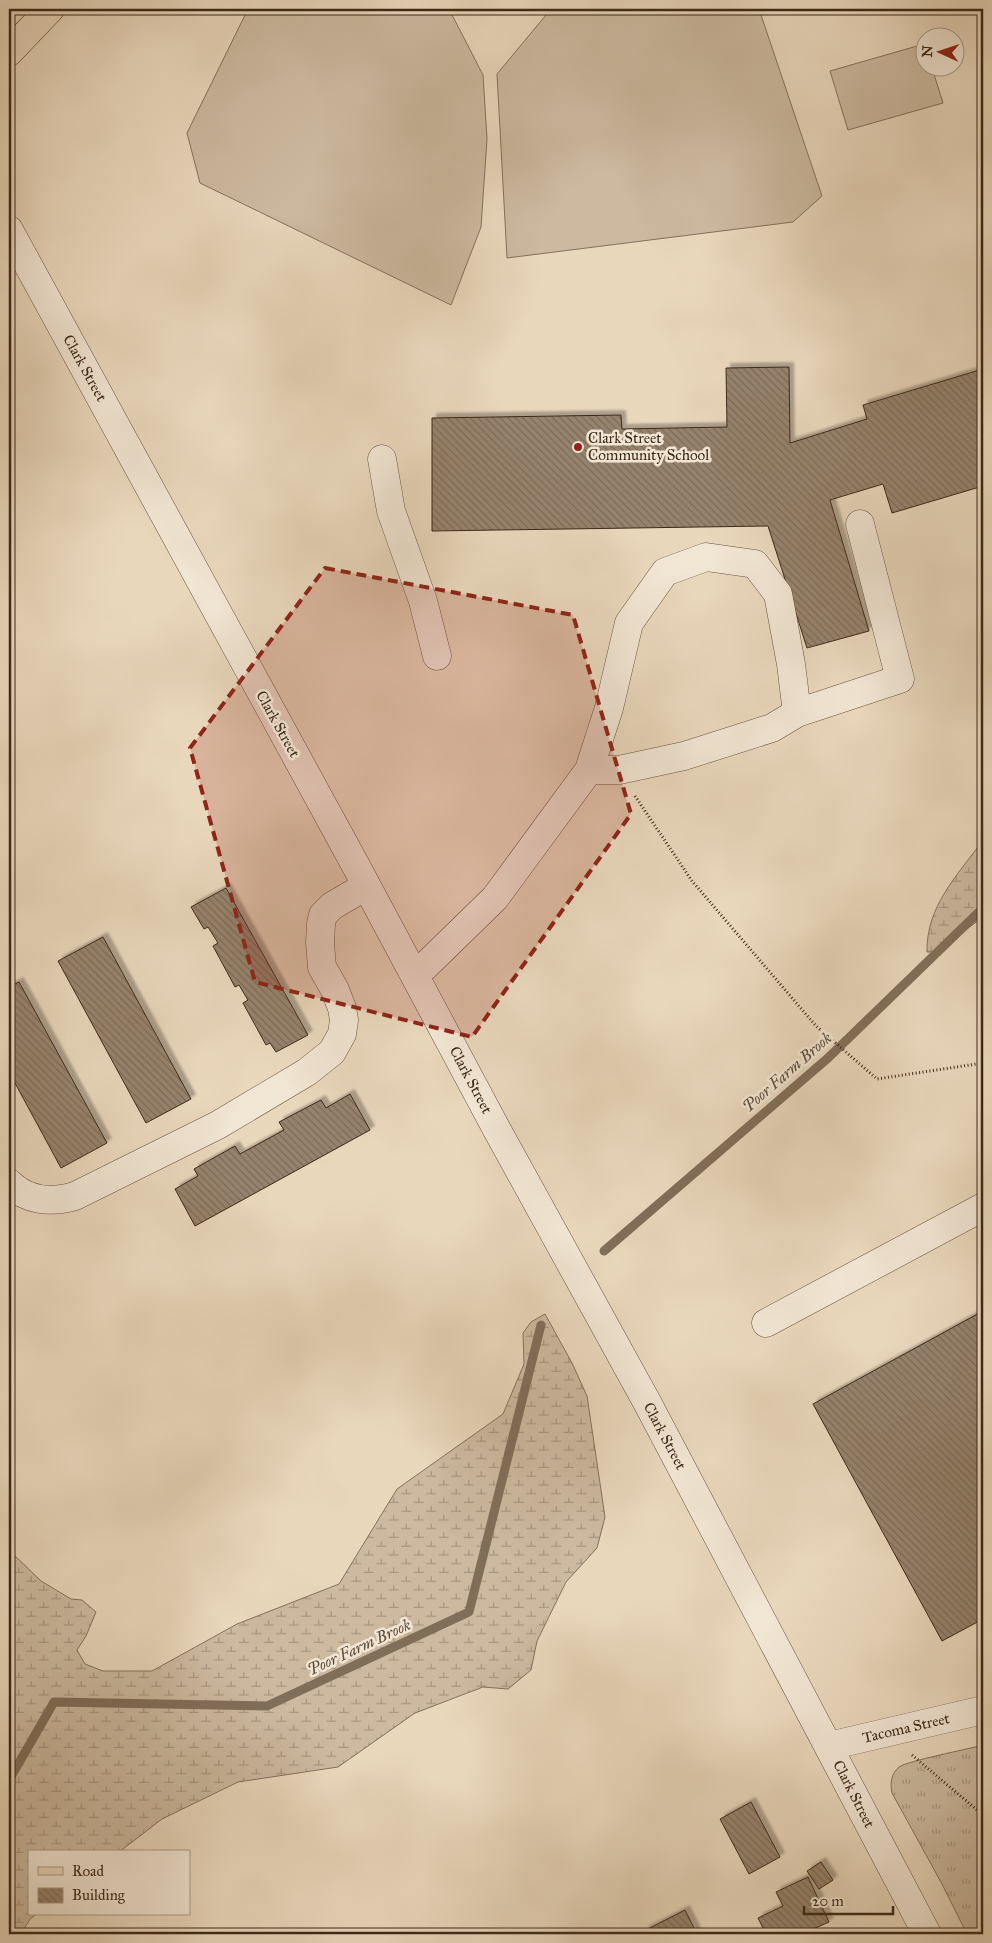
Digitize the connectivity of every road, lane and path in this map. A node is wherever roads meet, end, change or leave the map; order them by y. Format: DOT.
graph roads {
  1 [pos="50,9"];
  2 [pos="9,52"];
  3 [pos="9,230"];
  4 [pos="382,460"];
  5 [pos="860,524"];
  6 [pos="437,656"];
  7 [pos="797,713"];
  8 [pos="589,770"];
  9 [pos="618,770"];
  10 [pos="366,886"];
  11 [pos="415,976"];
  12 [pos="983,1063"];
  13 [pos="9,1183"];
  14 [pos="983,1207"];
  15 [pos="766,1323"];
  16 [pos="983,1710"];
  17 [pos="829,1746"];
  18 [pos="910,1752"];
  19 [pos="983,1815"];
  20 [pos="925,1933"];
  1 -- 2 [label="main road"];
  3 -- 10 [label="street, Clark Street"];
  4 -- 6 [label="street"];
  5 -- 7 [label="street"];
  7 -- 8 [label="street"];
  7 -- 9 [label="street"];
  8 -- 9 [label="street"];
  8 -- 11 [label="street"];
  9 -- 12 [label="path"];
  10 -- 11 [label="street, Clark Street"];
  10 -- 13 [label="street"];
  11 -- 17 [label="street, Clark Street"];
  14 -- 15 [label="street"];
  16 -- 17 [label="street, Tacoma Street"];
  17 -- 20 [label="street, Clark Street"];
  18 -- 19 [label="path"];
}
